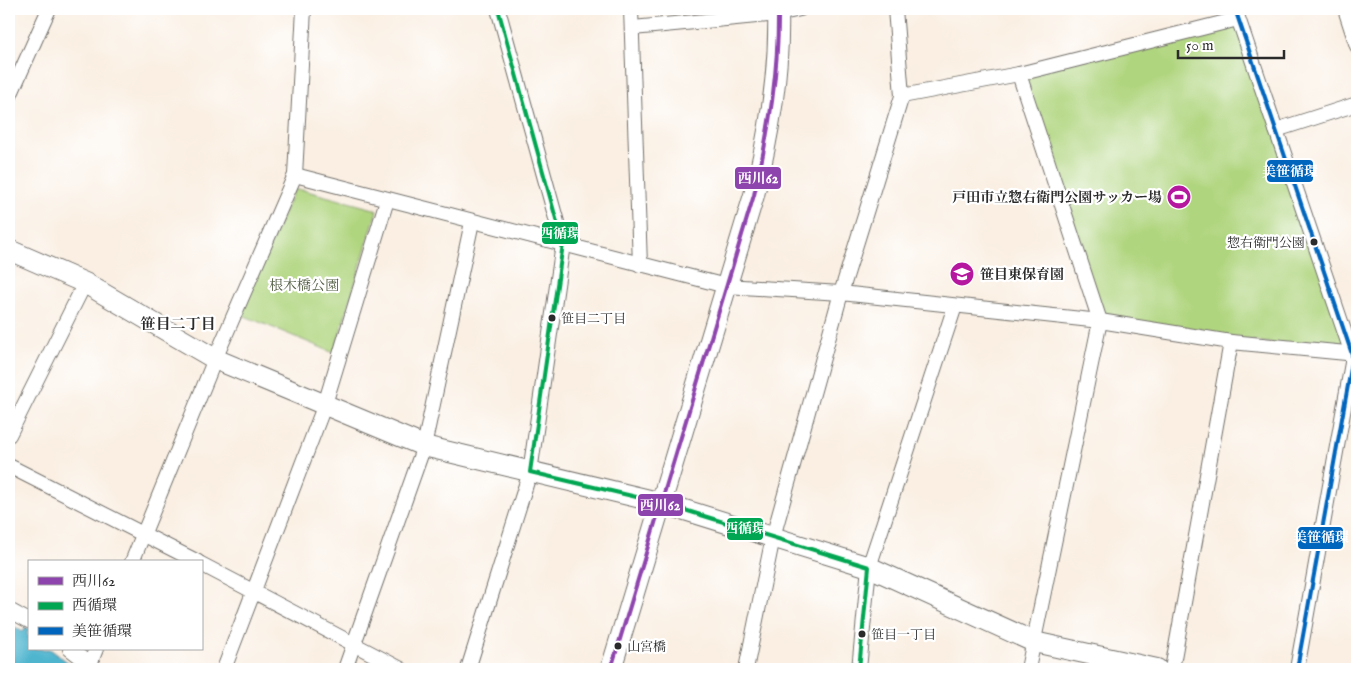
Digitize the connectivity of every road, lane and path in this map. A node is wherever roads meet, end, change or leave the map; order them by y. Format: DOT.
graph roads {
  1 [pos="49,9"];
  2 [pos="304,9"];
  3 [pos="498,9"];
  4 [pos="631,9"];
  5 [pos="800,9"];
  6 [pos="896,9"];
  7 [pos="1345,9"];
  8 [pos="778,11"];
  9 [pos="1236,14"];
  10 [pos="633,28"];
  11 [pos="1357,46"];
  12 [pos="1019,74"];
  13 [pos="902,96"];
  14 [pos="9,98"];
  15 [pos="1357,104"];
  16 [pos="1276,130"];
  17 [pos="294,175"];
  18 [pos="387,200"];
  19 [pos="472,222"];
  20 [pos="563,244"];
  21 [pos="9,250"];
  22 [pos="640,265"];
  23 [pos="86,283"];
  24 [pos="726,286"];
  25 [pos="841,293"];
  26 [pos="955,306"];
  27 [pos="1100,321"];
  28 [pos="1231,342"];
  29 [pos="1355,354"];
  30 [pos="215,359"];
  31 [pos="326,404"];
  32 [pos="9,435"];
  33 [pos="424,446"];
  34 [pos="9,466"];
  35 [pos="530,472"];
  36 [pos="662,502"];
  37 [pos="144,533"];
  38 [pos="774,537"];
  39 [pos="133,560"];
  40 [pos="194,560"];
  41 [pos="202,565"];
  42 [pos="869,566"];
  43 [pos="254,592"];
  44 [pos="9,610"];
  45 [pos="28,620"];
  46 [pos="1034,642"];
  47 [pos="354,644"];
  48 [pos="71,650"];
  49 [pos="96,650"];
  50 [pos="93,667"];
  51 [pos="224,669"];
  52 [pos="345,669"];
  53 [pos="401,669"];
  54 [pos="468,669"];
  55 [pos="611,669"];
  56 [pos="746,669"];
  57 [pos="859,669"];
  58 [pos="1028,669"];
  59 [pos="1157,669"];
  60 [pos="1172,669"];
  61 [pos="1297,669"];
  1 -- 14 [label="street"];
  2 -- 17 [label="street"];
  3 -- 20 [label="street"];
  4 -- 10 [label="street"];
  5 -- 8 [label="street"];
  6 -- 13 [label="street"];
  7 -- 11 [label="street"];
  8 -- 10 [label="street"];
  8 -- 24 [label="street"];
  9 -- 12 [label="street"];
  9 -- 16 [label="street"];
  10 -- 22 [label="street"];
  12 -- 13 [label="street"];
  12 -- 27 [label="street"];
  13 -- 25 [label="street"];
  15 -- 16 [label="street"];
  16 -- 29 [label="street"];
  17 -- 18 [label="street"];
  17 -- 30 [label="street"];
  18 -- 19 [label="street"];
  18 -- 31 [label="street"];
  19 -- 20 [label="street"];
  19 -- 33 [label="street"];
  20 -- 22 [label="street"];
  20 -- 35 [label="street"];
  21 -- 23 [label="street"];
  22 -- 24 [label="street"];
  23 -- 30 [label="street"];
  23 -- 32 [label="street"];
  24 -- 25 [label="street"];
  24 -- 36 [label="street"];
  25 -- 26 [label="street"];
  25 -- 38 [label="street"];
  26 -- 27 [label="street"];
  26 -- 42 [label="street"];
  27 -- 28 [label="street"];
  27 -- 46 [label="street"];
  28 -- 29 [label="street"];
  28 -- 60 [label="street"];
  29 -- 61 [label="street"];
  30 -- 31 [label="street"];
  30 -- 37 [label="street"];
  31 -- 33 [label="street"];
  31 -- 43 [label="street"];
  33 -- 35 [label="street"];
  33 -- 47 [label="street"];
  34 -- 37 [label="street"];
  35 -- 36 [label="street"];
  35 -- 54 [label="street"];
  36 -- 38 [label="street"];
  36 -- 55 [label="street"];
  37 -- 39 [label="street"];
  37 -- 40 [label="street"];
  38 -- 42 [label="street"];
  38 -- 56 [label="street"];
  41 -- 43 [label="street"];
  42 -- 46 [label="street"];
  42 -- 57 [label="street"];
  43 -- 47 [label="street"];
  43 -- 51 [label="street"];
  44 -- 45 [label="street"];
  46 -- 58 [label="street"];
  46 -- 59 [label="street"];
  47 -- 52 [label="street"];
  47 -- 53 [label="street"];
  48 -- 50 [label="street"];
  49 -- 50 [label="street"];
}
